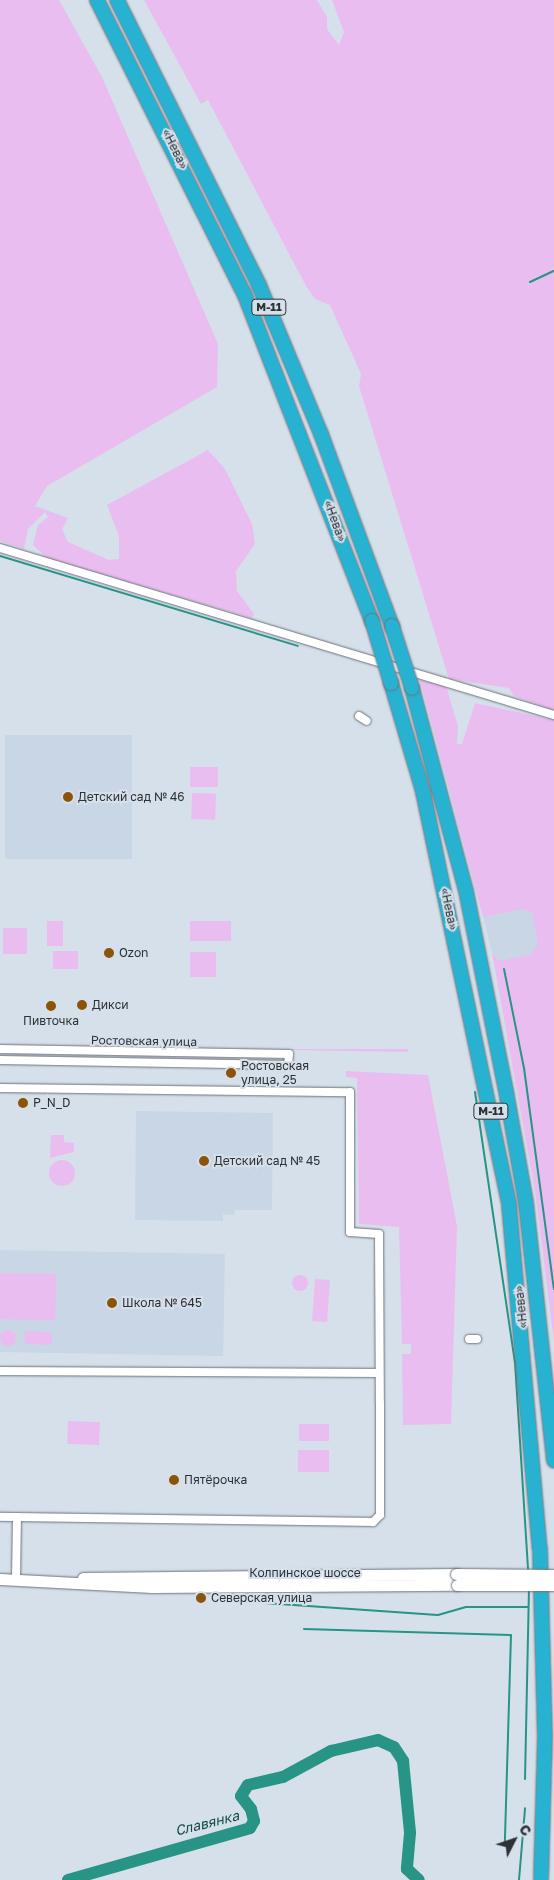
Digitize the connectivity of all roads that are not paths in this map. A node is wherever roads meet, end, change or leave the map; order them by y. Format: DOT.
graph roads {
  1 [pos="97,0"];
  2 [pos="117,0"];
  3 [pos="0,548"];
  4 [pos="554,715"];
  5 [pos="359,716"];
  6 [pos="367,721"];
  7 [pos="0,1050"];
  8 [pos="0,1060"];
  9 [pos="0,1088"];
  10 [pos="0,1371"];
  11 [pos="378,1373"];
  12 [pos="554,1460"];
  13 [pos="0,1517"];
  14 [pos="17,1517"];
  15 [pos="554,1574"];
  16 [pos="0,1579"];
  17 [pos="16,1579"];
  18 [pos="457,1580"];
  19 [pos="554,1586"];
  20 [pos="541,1880"];
  1 -- 20 [label="highway, «Нева» / М-11, bridge"];
  2 -- 12 [label="highway, «Нева» / М-11, bridge"];
  3 -- 4 [label="street"];
  5 -- 6 [label="street"];
  7 -- 8 [label="street, Ростовская улица"];
  9 -- 11 [label="street"];
  10 -- 11 [label="street"];
  11 -- 14 [label="street"];
  13 -- 14 [label="street"];
  14 -- 17 [label="street"];
  15 -- 18 [label="main road, Колпинское шоссе, bridge"];
  16 -- 17 [label="main road, Колпинское шоссе"];
  17 -- 18 [label="main road, Колпинское шоссе"];
  18 -- 19 [label="main road, Колпинское шоссе, bridge"];
}
